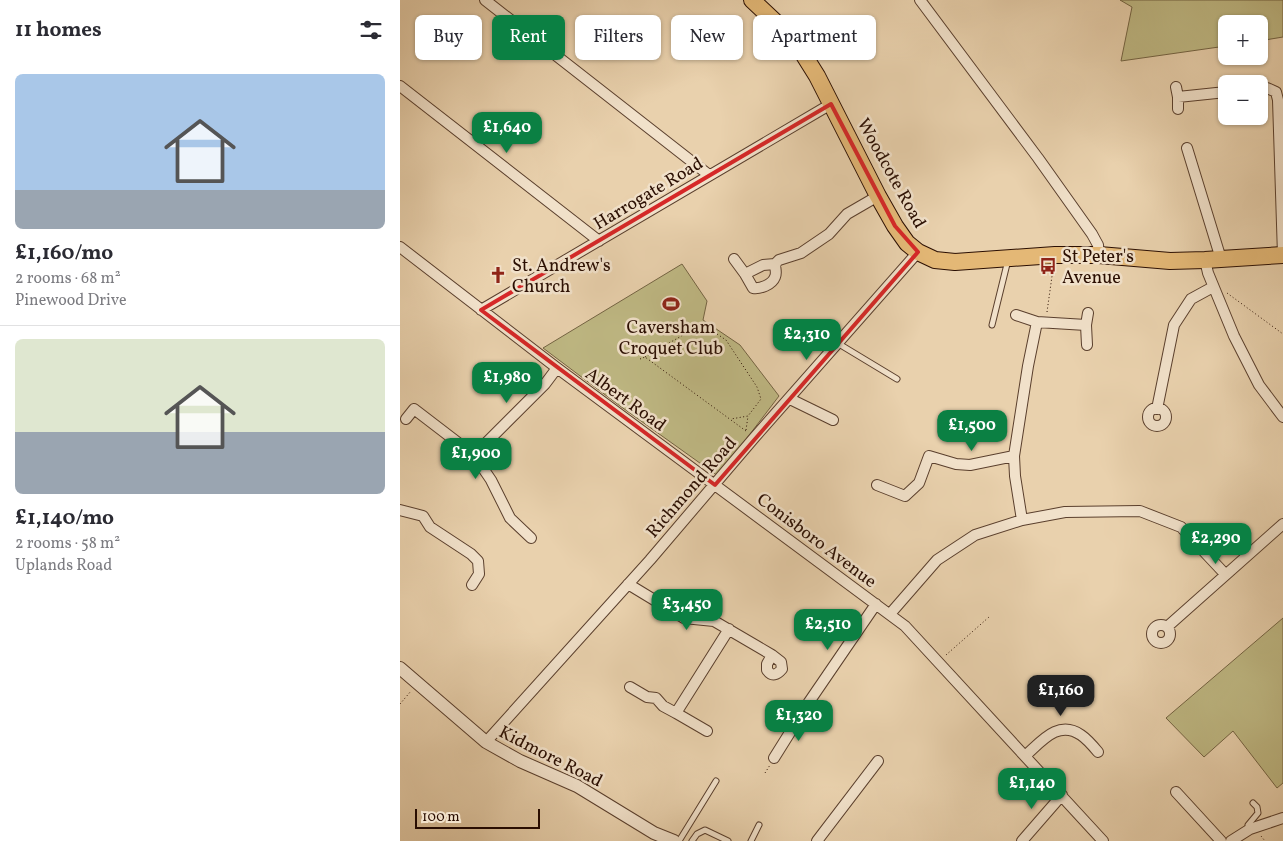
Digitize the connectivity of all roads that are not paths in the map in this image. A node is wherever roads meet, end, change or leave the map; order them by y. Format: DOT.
graph roads {
  1 [pos="485,0"];
  2 [pos="752,0"];
  3 [pos="920,0"];
  4 [pos="400,86"];
  5 [pos="1268,88"];
  6 [pos="1218,92"];
  7 [pos="831,104"];
  8 [pos="1178,109"];
  9 [pos="1187,148"];
  10 [pos="709,175"];
  11 [pos="878,196"];
  12 [pos="599,241"];
  13 [pos="400,247"];
  14 [pos="918,252"];
  15 [pos="1099,255"];
  16 [pos="1283,255"];
  17 [pos="734,258"];
  18 [pos="1008,260"];
  19 [pos="1213,260"];
  20 [pos="775,264"];
  21 [pos="745,274"];
  22 [pos="1213,288"];
  23 [pos="481,310"];
  24 [pos="1088,312"];
  25 [pos="1016,315"];
  26 [pos="1042,322"];
  27 [pos="992,324"];
  28 [pos="1086,325"];
  29 [pos="839,344"];
  30 [pos="1087,345"];
  31 [pos="557,368"];
  32 [pos="897,379"];
  33 [pos="790,398"];
  34 [pos="1157,409"];
  35 [pos="1283,417"];
  36 [pos="406,419"];
  37 [pos="834,420"];
  38 [pos="474,455"];
  39 [pos="1014,456"];
  40 [pos="715,485"];
  41 [pos="877,486"];
  42 [pos="400,510"];
  43 [pos="1022,520"];
  44 [pos="1283,524"];
  45 [pos="531,538"];
  46 [pos="1225,574"];
  47 [pos="628,584"];
  48 [pos="472,585"];
  49 [pos="876,604"];
  50 [pos="890,614"];
  51 [pos="1167,627"];
  52 [pos="729,629"];
  53 [pos="772,656"];
  54 [pos="400,668"];
  55 [pos="630,687"];
  56 [pos="676,713"];
  57 [pos="700,731"];
  58 [pos="486,742"];
  59 [pos="1098,752"];
  60 [pos="1026,756"];
  61 [pos="774,758"];
  62 [pos="878,761"];
  63 [pos="716,781"];
  64 [pos="1176,792"];
  65 [pos="1062,795"];
  66 [pos="1253,803"];
  67 [pos="1283,818"];
  68 [pos="759,826"];
  69 [pos="1248,831"];
  70 [pos="674,841"];
  71 [pos="679,841"];
  72 [pos="692,841"];
  73 [pos="728,841"];
  74 [pos="751,841"];
  75 [pos="817,841"];
  76 [pos="1022,841"];
  77 [pos="1103,841"];
  78 [pos="1221,841"];
  79 [pos="1231,841"];
  1 -- 10 [label="street"];
  2 -- 7 [label="main road, Woodcote Road"];
  3 -- 15 [label="street"];
  4 -- 12 [label="street"];
  5 -- 16 [label="street"];
  6 -- 8 [label="street"];
  7 -- 10 [label="street, Harrogate Road"];
  7 -- 11 [label="main road, Woodcote Road"];
  9 -- 19 [label="street"];
  10 -- 12 [label="street, Harrogate Road"];
  11 -- 14 [label="main road, Woodcote Road"];
  11 -- 20 [label="street"];
  12 -- 23 [label="street, Harrogate Road"];
  13 -- 23 [label="street, Albert Road"];
  14 -- 18 [label="main road, Woodcote Road"];
  14 -- 29 [label="street, Richmond Road"];
  15 -- 18 [label="main road, Woodcote Road"];
  15 -- 19 [label="main road, Woodcote Road"];
  16 -- 19 [label="main road, Woodcote Road"];
  17 -- 21 [label="street"];
  18 -- 27 [label="lane"];
  19 -- 22 [label="street"];
  20 -- 21 [label="street"];
  20 -- 21 [label="street"];
  22 -- 34 [label="street"];
  22 -- 35 [label="street"];
  23 -- 31 [label="street, Albert Road"];
  24 -- 28 [label="street"];
  25 -- 26 [label="street"];
  26 -- 28 [label="street"];
  26 -- 39 [label="street"];
  28 -- 30 [label="street"];
  29 -- 32 [label="lane"];
  29 -- 33 [label="street, Richmond Road"];
  31 -- 38 [label="street"];
  31 -- 40 [label="street, Albert Road"];
  33 -- 37 [label="street"];
  33 -- 40 [label="street, Richmond Road"];
  36 -- 38 [label="street"];
  38 -- 45 [label="street"];
  39 -- 41 [label="street"];
  39 -- 43 [label="street"];
  40 -- 47 [label="street, Richmond Road"];
  40 -- 49 [label="street, Conisboro Avenue"];
  42 -- 48 [label="street"];
  43 -- 46 [label="street"];
  43 -- 50 [label="street"];
  44 -- 46 [label="street"];
  46 -- 51 [label="street"];
  47 -- 52 [label="street"];
  47 -- 58 [label="street, Richmond Road"];
  49 -- 50 [label="street, Conisboro Avenue"];
  49 -- 61 [label="street"];
  50 -- 60 [label="street, Conisboro Avenue"];
  52 -- 53 [label="street"];
  52 -- 56 [label="street"];
  54 -- 58 [label="street, Kidmore Road"];
  55 -- 56 [label="street"];
  56 -- 57 [label="street"];
  58 -- 70 [label="street, Kidmore Road"];
  59 -- 60 [label="street"];
  60 -- 65 [label="street, Conisboro Avenue"];
  62 -- 75 [label="street"];
  63 -- 71 [label="lane"];
  64 -- 78 [label="street"];
  65 -- 76 [label="street"];
  65 -- 77 [label="street, Conisboro Avenue"];
  66 -- 69 [label="lane"];
  67 -- 69 [label="street"];
  68 -- 74 [label="lane"];
  69 -- 79 [label="street"];
  72 -- 73 [label="lane"];
}
